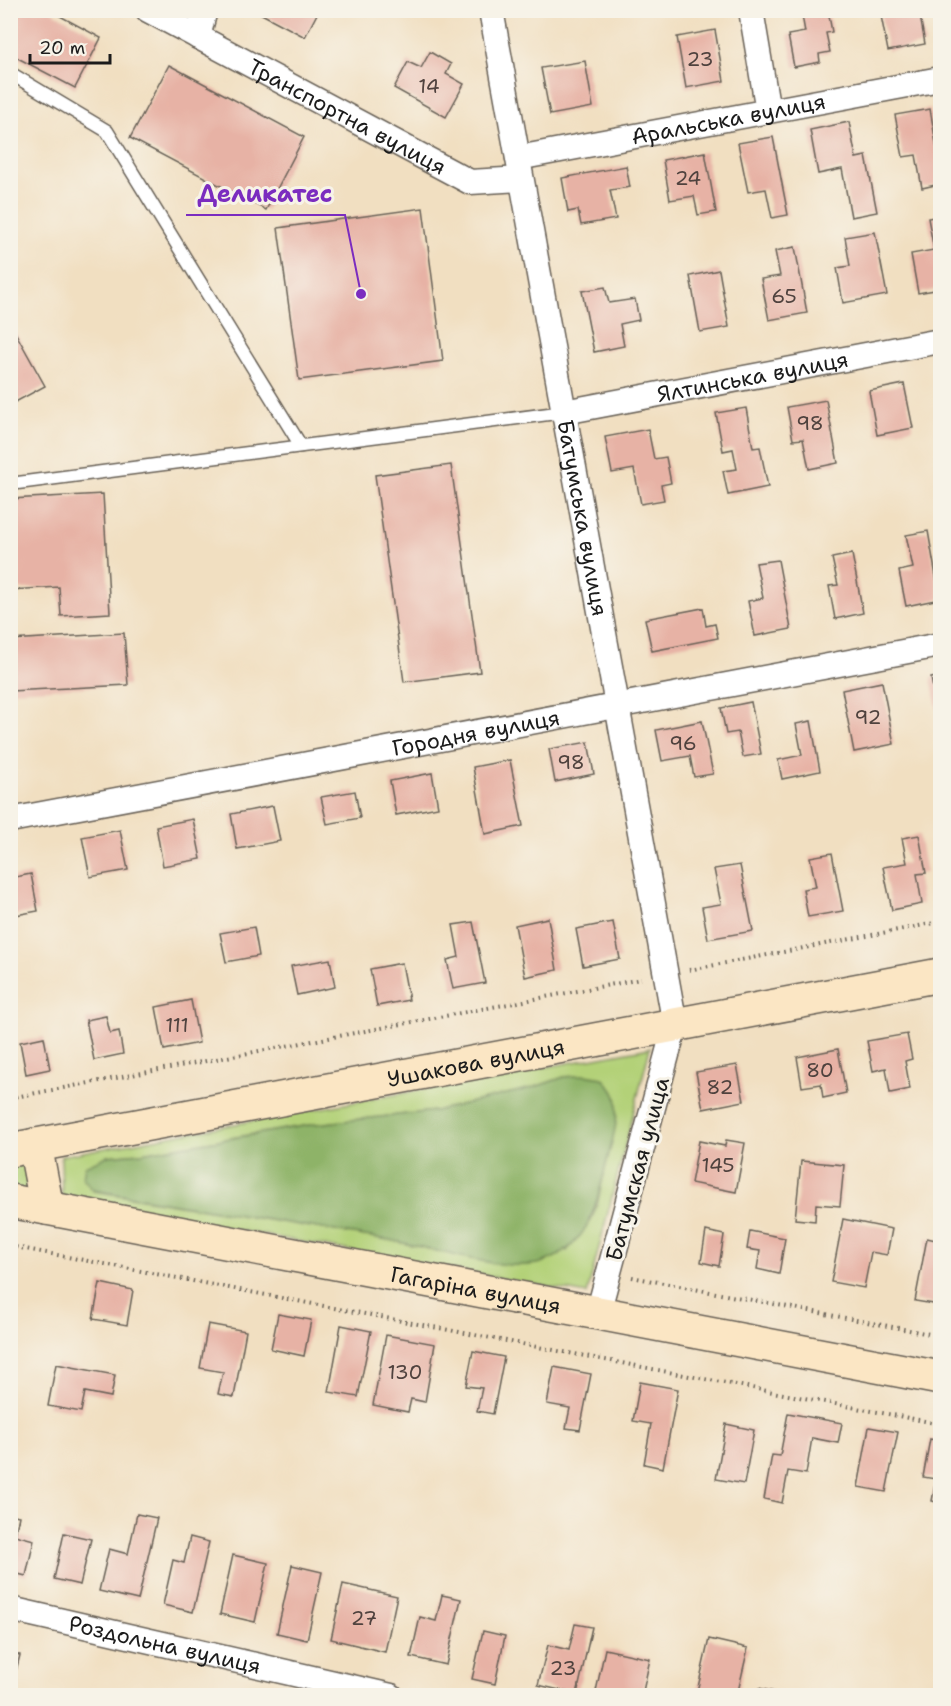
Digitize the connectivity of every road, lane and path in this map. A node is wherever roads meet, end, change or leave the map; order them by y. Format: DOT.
graph roads {
  1 [pos="148,10"];
  2 [pos="205,10"];
  3 [pos="491,10"];
  4 [pos="751,10"];
  5 [pos="198,37"];
  6 [pos="10,73"];
  7 [pos="940,79"];
  8 [pos="768,111"];
  9 [pos="519,169"];
  10 [pos="940,341"];
  11 [pos="564,412"];
  12 [pos="301,446"];
  13 [pos="10,484"];
  14 [pos="940,645"];
  15 [pos="617,707"];
  16 [pos="10,820"];
  17 [pos="940,922"];
  18 [pos="666,974"];
  19 [pos="940,975"];
  20 [pos="675,1025"];
  21 [pos="10,1098"];
  22 [pos="23,1147"];
  23 [pos="10,1201"];
  24 [pos="47,1208"];
  25 [pos="10,1246"];
  26 [pos="609,1273"];
  27 [pos="598,1313"];
  28 [pos="940,1336"];
  29 [pos="940,1378"];
  30 [pos="940,1424"];
  31 [pos="10,1610"];
  32 [pos="340,1690"];
  33 [pos="391,1695"];
  1 -- 5 [label="street, Транспортна вулиця"];
  2 -- 5 [label="street"];
  3 -- 9 [label="street, Батумська вулиця"];
  4 -- 8 [label="street"];
  5 -- 9 [label="street, Транспортна вулиця"];
  6 -- 12 [label="lane"];
  7 -- 8 [label="street, Аральська вулиця"];
  8 -- 9 [label="street, Аральська вулиця"];
  9 -- 11 [label="street, Батумська вулиця"];
  10 -- 11 [label="street, Ялтинська вулиця"];
  11 -- 12 [label="lane"];
  11 -- 15 [label="street, Батумська вулиця"];
  12 -- 13 [label="lane"];
  14 -- 15 [label="street, Городня вулиця"];
  15 -- 16 [label="street, Городня вулиця"];
  15 -- 18 [label="street, Батумська вулиця"];
  17 -- 18 [label="path"];
  18 -- 20 [label="street, Батумська вулиця"];
  18 -- 21 [label="path"];
  19 -- 20 [label="street, Ушакова вулиця"];
  20 -- 22 [label="street, Ушакова вулиця"];
  20 -- 26 [label="street, Батумская улица"];
  22 -- 24 [label="street"];
  23 -- 24 [label="street, Гагаріна вулиця"];
  24 -- 27 [label="street, Гагаріна вулиця"];
  25 -- 30 [label="path"];
  26 -- 27 [label="street, Батумская улица"];
  26 -- 28 [label="path"];
  27 -- 29 [label="street, Гагаріна вулиця"];
  31 -- 32 [label="street, Роздольна вулиця"];
  32 -- 33 [label="street, Роздольна вулиця"];
}
